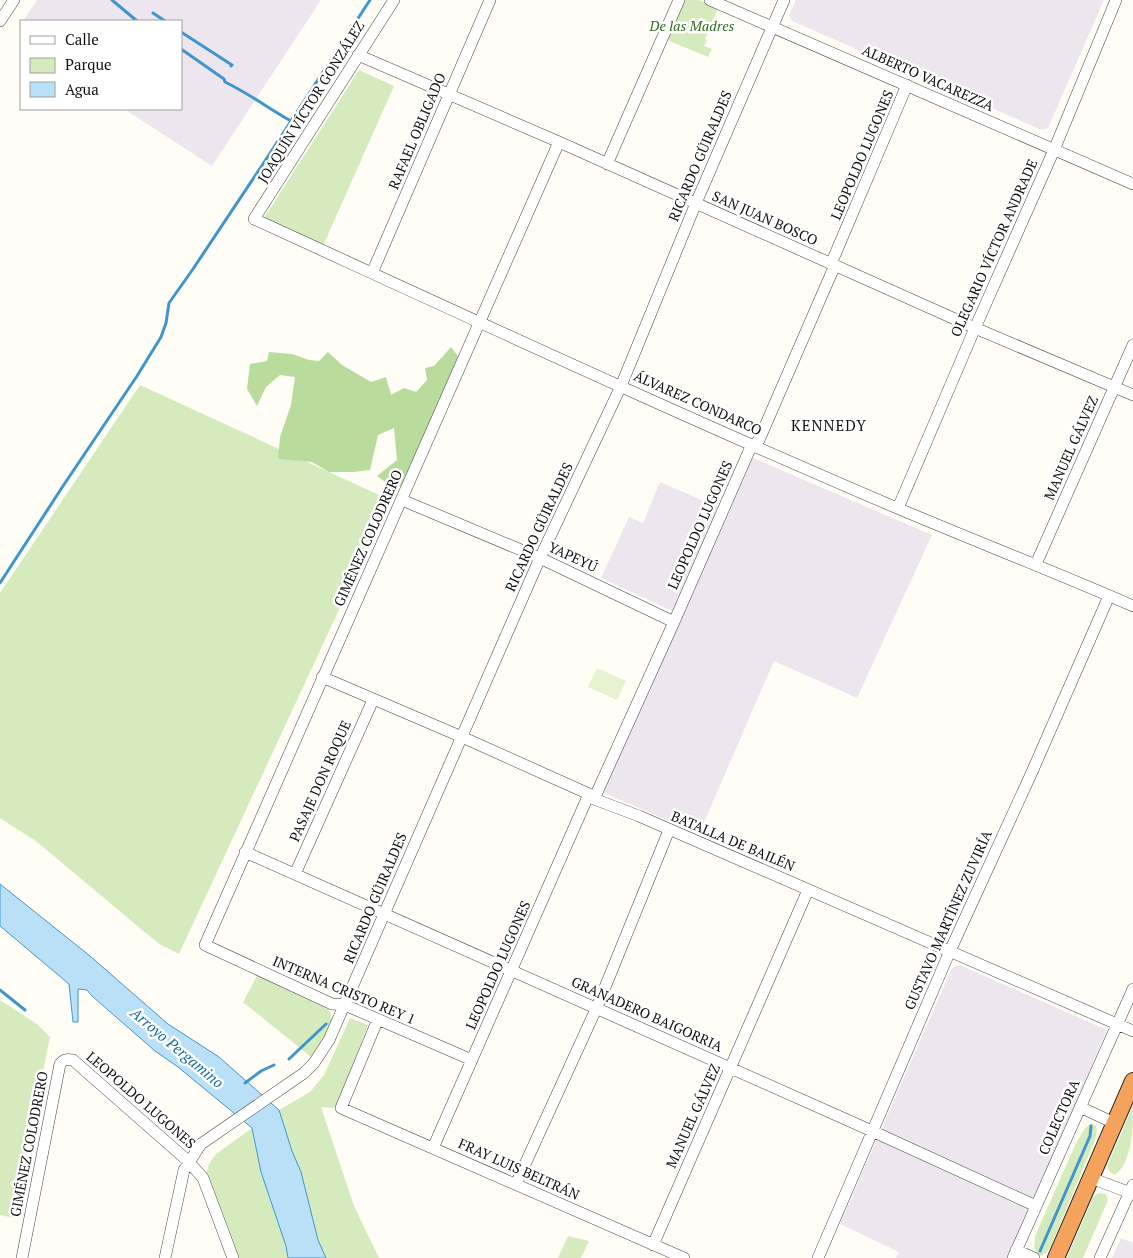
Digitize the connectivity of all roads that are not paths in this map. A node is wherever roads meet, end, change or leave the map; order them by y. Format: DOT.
graph roads {
  1 [pos="14,0"];
  2 [pos="394,0"];
  3 [pos="490,0"];
  4 [pos="679,0"];
  5 [pos="710,0"];
  6 [pos="784,0"];
  7 [pos="1116,0"];
  8 [pos="0,21"];
  9 [pos="772,27"];
  10 [pos="358,55"];
  11 [pos="908,85"];
  12 [pos="449,94"];
  13 [pos="559,142"];
  14 [pos="1054,150"];
  15 [pos="607,164"];
  16 [pos="1133,184"];
  17 [pos="696,203"];
  18 [pos="254,219"];
  19 [pos="833,264"];
  20 [pos="372,273"];
  21 [pos="479,321"];
  22 [pos="975,328"];
  23 [pos="1133,345"];
  24 [pos="621,386"];
  25 [pos="1114,387"];
  26 [pos="1133,395"];
  27 [pos="755,445"];
  28 [pos="402,500"];
  29 [pos="898,508"];
  30 [pos="540,558"];
  31 [pos="1036,564"];
  32 [pos="1109,596"];
  33 [pos="1133,606"];
  34 [pos="674,622"];
  35 [pos="322,677"];
  36 [pos="373,700"];
  37 [pos="462,737"];
  38 [pos="592,796"];
  39 [pos="669,830"];
  40 [pos="245,852"];
  41 [pos="295,874"];
  42 [pos="808,890"];
  43 [pos="385,913"];
  44 [pos="205,945"];
  45 [pos="950,951"];
  46 [pos="513,971"];
  47 [pos="1133,990"];
  48 [pos="345,1005"];
  49 [pos="597,1008"];
  50 [pos="378,1019"];
  51 [pos="1117,1024"];
  52 [pos="1133,1031"];
  53 [pos="472,1060"];
  54 [pos="60,1064"];
  55 [pos="731,1068"];
  56 [pos="1133,1081"];
  57 [pos="1080,1107"];
  58 [pos="1114,1123"];
  59 [pos="872,1130"];
  60 [pos="434,1148"];
  61 [pos="188,1161"];
  62 [pos="1091,1178"];
  63 [pos="516,1184"];
  64 [pos="1132,1191"];
  65 [pos="1036,1206"];
  66 [pos="653,1245"];
  67 [pos="1014,1254"];
  68 [pos="22,1258"];
  69 [pos="165,1258"];
  70 [pos="233,1258"];
  71 [pos="684,1258"];
  72 [pos="818,1258"];
  73 [pos="1034,1258"];
  74 [pos="1056,1258"];
  75 [pos="1100,1258"];
  1 -- 8 [label="street"];
  2 -- 10 [label="street, JOAQUÍN VÍCTOR GONZÁLEZ"];
  3 -- 12 [label="street, RAFAEL OBLIGADO"];
  4 -- 15 [label="street"];
  5 -- 9 [label="street, ALBERTO VACAREZZA"];
  6 -- 9 [label="street, RICARDO GÜIRALDES"];
  7 -- 14 [label="street, OLEGARIO VÍCTOR ANDRADE"];
  9 -- 11 [label="street, ALBERTO VACAREZZA"];
  9 -- 17 [label="street, RICARDO GÜIRALDES"];
  10 -- 12 [label="street, SAN JUAN BOSCO"];
  10 -- 18 [label="street, JOAQUÍN VÍCTOR GONZÁLEZ"];
  11 -- 14 [label="street, ALBERTO VACAREZZA"];
  11 -- 19 [label="street, LEOPOLDO LUGONES"];
  12 -- 13 [label="street, SAN JUAN BOSCO"];
  12 -- 20 [label="street, RAFAEL OBLIGADO"];
  13 -- 15 [label="street, SAN JUAN BOSCO"];
  13 -- 21 [label="street, GIMÉNEZ COLODRERO"];
  14 -- 16 [label="street, ALBERTO VACAREZZA"];
  14 -- 22 [label="street, OLEGARIO VÍCTOR ANDRADE"];
  15 -- 17 [label="street, SAN JUAN BOSCO"];
  17 -- 19 [label="street, SAN JUAN BOSCO"];
  17 -- 24 [label="street, RICARDO GÜIRALDES"];
  18 -- 20 [label="street, ÁLVAREZ CONDARCO"];
  19 -- 22 [label="street, SAN JUAN BOSCO"];
  19 -- 27 [label="street, LEOPOLDO LUGONES"];
  20 -- 21 [label="street, ÁLVAREZ CONDARCO"];
  21 -- 24 [label="street, ÁLVAREZ CONDARCO"];
  21 -- 28 [label="street, GIMÉNEZ COLODRERO"];
  22 -- 25 [label="street, SAN JUAN BOSCO"];
  22 -- 29 [label="street, OLEGARIO VÍCTOR ANDRADE"];
  23 -- 25 [label="street, MANUEL GÁLVEZ"];
  24 -- 27 [label="street, ÁLVAREZ CONDARCO"];
  24 -- 30 [label="street, RICARDO GÜIRALDES"];
  25 -- 26 [label="street, SAN JUAN BOSCO"];
  25 -- 31 [label="street, MANUEL GÁLVEZ"];
  27 -- 29 [label="street, ÁLVAREZ CONDARCO"];
  27 -- 34 [label="street, LEOPOLDO LUGONES"];
  28 -- 30 [label="street, YAPEYÚ"];
  28 -- 35 [label="street, GIMÉNEZ COLODRERO"];
  29 -- 31 [label="street, ÁLVAREZ CONDARCO"];
  30 -- 34 [label="street, YAPEYÚ"];
  30 -- 37 [label="street, RICARDO GÜIRALDES"];
  31 -- 32 [label="street, ÁLVAREZ CONDARCO"];
  32 -- 33 [label="street, ÁLVAREZ CONDARCO"];
  32 -- 45 [label="street, GUSTAVO MARTÍNEZ ZUVIRÍA"];
  34 -- 38 [label="street, LEOPOLDO LUGONES"];
  35 -- 36 [label="street, BATALLA DE BAILÉN"];
  35 -- 40 [label="street, GIMÉNEZ COLODRERO"];
  36 -- 37 [label="street, BATALLA DE BAILÉN"];
  36 -- 41 [label="street, PASAJE DON ROQUE"];
  37 -- 38 [label="street, BATALLA DE BAILÉN"];
  37 -- 43 [label="street, RICARDO GÜIRALDES"];
  38 -- 39 [label="street, BATALLA DE BAILÉN"];
  38 -- 46 [label="street, LEOPOLDO LUGONES"];
  39 -- 42 [label="street, BATALLA DE BAILÉN"];
  39 -- 49 [label="street"];
  40 -- 41 [label="street, GRANADERO BAIGORRIA"];
  40 -- 44 [label="street, GIMÉNEZ COLODRERO"];
  41 -- 43 [label="street, GRANADERO BAIGORRIA"];
  42 -- 45 [label="street, BATALLA DE BAILÉN"];
  42 -- 55 [label="street, MANUEL GÁLVEZ"];
  43 -- 46 [label="street, GRANADERO BAIGORRIA"];
  43 -- 48 [label="street, RICARDO GÜIRALDES"];
  44 -- 48 [label="street, INTERNA CRISTO REY 1"];
  45 -- 51 [label="street, BATALLA DE BAILÉN"];
  45 -- 59 [label="street, GUSTAVO MARTÍNEZ ZUVIRÍA"];
  46 -- 49 [label="street, GRANADERO BAIGORRIA"];
  46 -- 53 [label="street, LEOPOLDO LUGONES"];
  47 -- 51 [label="street, COLECTORA"];
  48 -- 50 [label="street, INTERNA CRISTO REY 1"];
  48 -- 61 [label="street, RICARDO GÜIRALDES"];
  49 -- 55 [label="street, GRANADERO BAIGORRIA"];
  49 -- 63 [label="street"];
  50 -- 53 [label="street, INTERNA CRISTO REY 1"];
  50 -- 60 [label="street, FRAY LUIS BELTRÁN"];
  51 -- 52 [label="street, BATALLA DE BAILÉN"];
  51 -- 57 [label="street, COLECTORA"];
  53 -- 60 [label="street, LEOPOLDO LUGONES"];
  54 -- 61 [label="street, LEOPOLDO LUGONES"];
  54 -- 68 [label="street, GIMÉNEZ COLODRERO"];
  55 -- 59 [label="street, GRANADERO BAIGORRIA"];
  55 -- 66 [label="street, MANUEL GÁLVEZ"];
  56 -- 58 [label="highway"];
  57 -- 58 [label="street"];
  57 -- 65 [label="street, COLECTORA"];
  58 -- 62 [label="highway"];
  59 -- 65 [label="street, GRANADERO BAIGORRIA"];
  59 -- 72 [label="street, GUSTAVO MARTÍNEZ ZUVIRÍA"];
  60 -- 63 [label="street, FRAY LUIS BELTRÁN"];
  61 -- 69 [label="street"];
  61 -- 70 [label="street, LEOPOLDO LUGONES"];
  62 -- 64 [label="street"];
  62 -- 74 [label="highway"];
  63 -- 66 [label="street, FRAY LUIS BELTRÁN"];
  64 -- 75 [label="street"];
  65 -- 67 [label="street, COLECTORA"];
  66 -- 71 [label="street, FRAY LUIS BELTRÁN"];
  67 -- 73 [label="street"];
}
